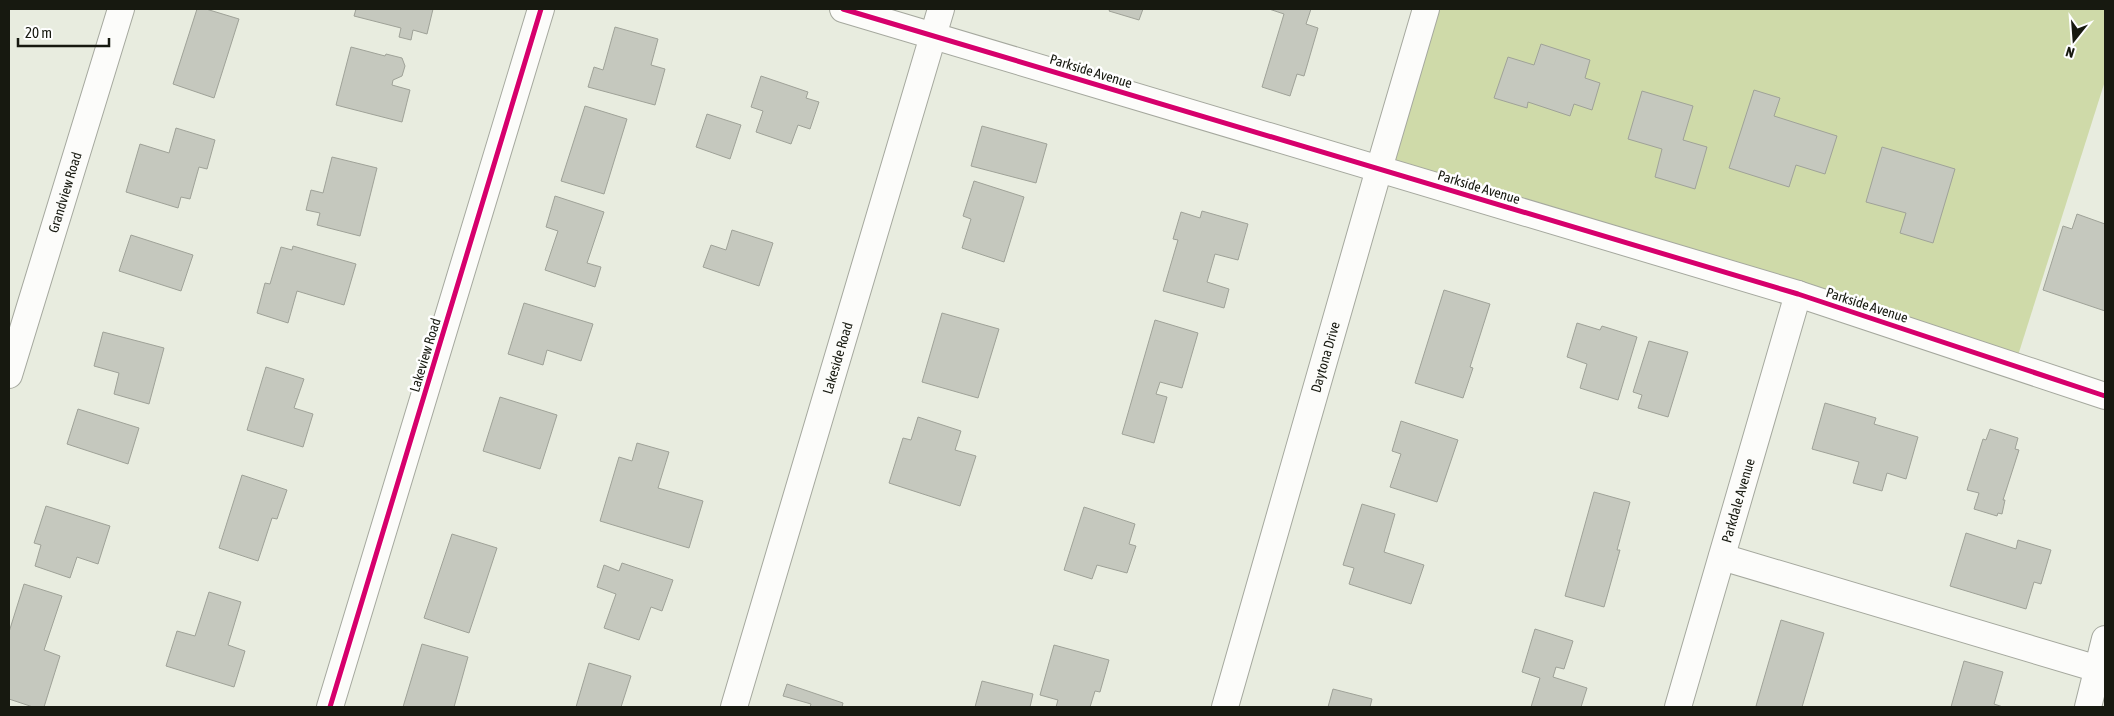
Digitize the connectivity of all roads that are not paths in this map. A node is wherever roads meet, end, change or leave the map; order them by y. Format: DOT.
graph roads {
  1 [pos="122,9"];
  2 [pos="541,9"];
  3 [pos="843,9"];
  4 [pos="941,9"];
  5 [pos="1426,9"];
  6 [pos="934,35"];
  7 [pos="1379,169"];
  8 [pos="1798,294"];
  9 [pos="9,375"];
  10 [pos="2105,396"];
  11 [pos="1722,557"];
  12 [pos="2105,639"];
  13 [pos="2098,669"];
  14 [pos="330,707"];
  15 [pos="734,707"];
  16 [pos="1225,707"];
  17 [pos="1678,707"];
  18 [pos="2088,707"];
  1 -- 9 [label="street, Grandview Road"];
  2 -- 14 [label="street, Lakeview Road"];
  3 -- 6 [label="street, Parkside Avenue"];
  4 -- 6 [label="street, Lakeside Road"];
  5 -- 7 [label="street, Daytona Drive"];
  6 -- 7 [label="street, Parkside Avenue"];
  6 -- 15 [label="street, Lakeside Road"];
  7 -- 8 [label="street, Parkside Avenue"];
  7 -- 16 [label="street, Daytona Drive"];
  8 -- 10 [label="street, Parkside Avenue"];
  8 -- 11 [label="street, Parkdale Avenue"];
  11 -- 13 [label="street"];
  11 -- 17 [label="street, Parkdale Avenue"];
  12 -- 13 [label="street"];
  13 -- 18 [label="street"];
}
